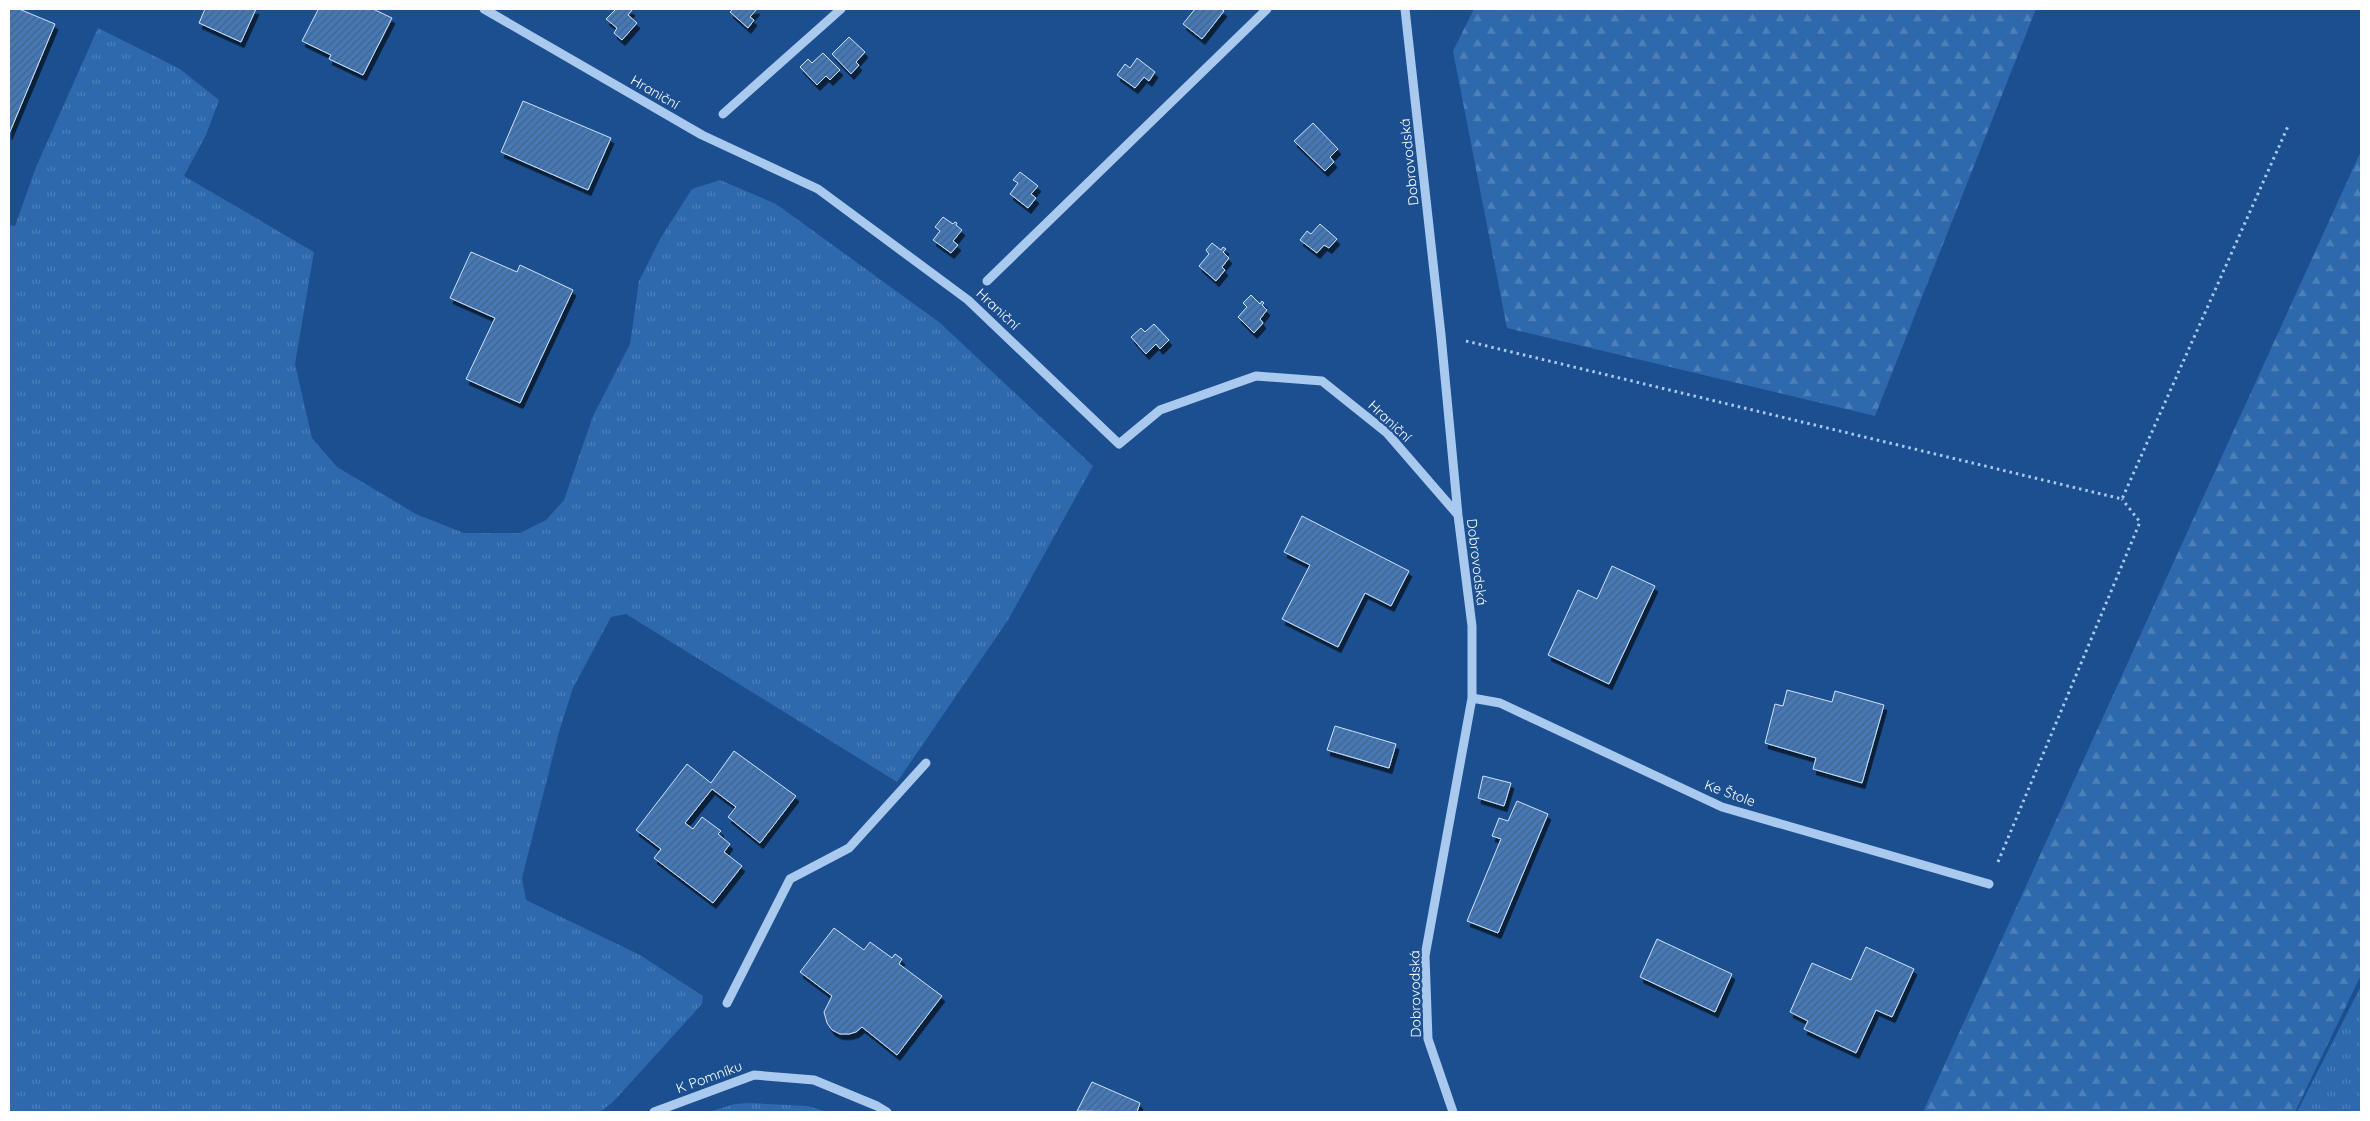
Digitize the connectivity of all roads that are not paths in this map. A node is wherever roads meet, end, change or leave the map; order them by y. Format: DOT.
graph roads {
  1 [pos="484,9"];
  2 [pos="841,9"];
  3 [pos="1267,9"];
  4 [pos="1406,9"];
  5 [pos="723,114"];
  6 [pos="987,281"];
  7 [pos="1458,515"];
  8 [pos="1472,698"];
  9 [pos="926,763"];
  10 [pos="1989,884"];
  11 [pos="727,1003"];
  12 [pos="654,1112"];
  13 [pos="887,1112"];
  14 [pos="1453,1112"];
  1 -- 7 [label="street, Hraniční"];
  2 -- 5 [label="street"];
  3 -- 6 [label="street"];
  4 -- 7 [label="street, Dobrovodská"];
  7 -- 8 [label="street, Dobrovodská"];
  8 -- 10 [label="street, Ke Štole"];
  8 -- 14 [label="street, Dobrovodská"];
  9 -- 11 [label="street"];
  12 -- 13 [label="street, K Pomníku"];
}
